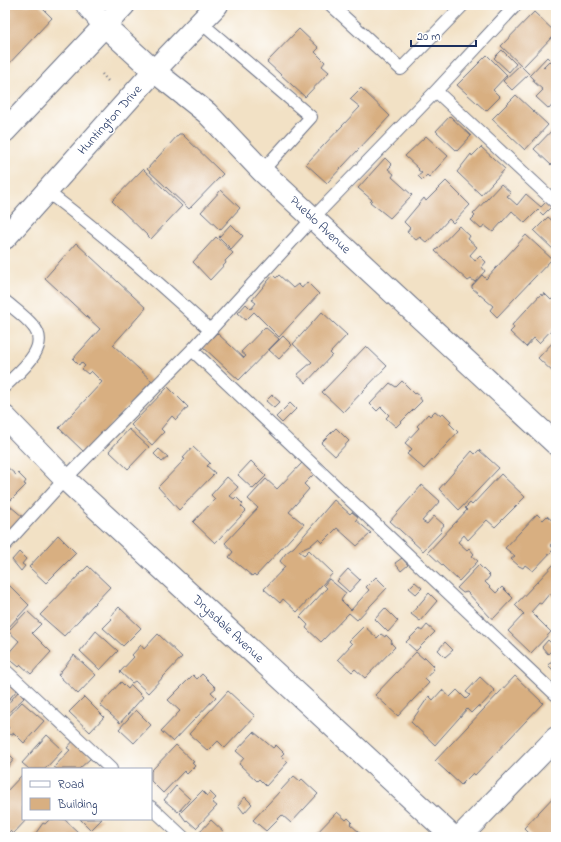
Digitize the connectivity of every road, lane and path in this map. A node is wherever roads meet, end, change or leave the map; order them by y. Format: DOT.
graph roads {
  1 [pos="86,5"];
  2 [pos="124,5"];
  3 [pos="216,5"];
  4 [pos="463,5"];
  5 [pos="516,5"];
  6 [pos="340,8"];
  7 [pos="200,22"];
  8 [pos="105,26"];
  9 [pos="154,71"];
  10 [pos="102,74"];
  11 [pos="108,81"];
  12 [pos="436,91"];
  13 [pos="5,131"];
  14 [pos="262,171"];
  15 [pos="46,191"];
  16 [pos="556,203"];
  17 [pos="313,218"];
  18 [pos="5,238"];
  19 [pos="5,301"];
  20 [pos="210,330"];
  21 [pos="192,350"];
  22 [pos="5,386"];
  23 [pos="5,417"];
  24 [pos="556,444"];
  25 [pos="65,479"];
  26 [pos="5,545"];
  27 [pos="5,670"];
  28 [pos="556,695"];
  29 [pos="556,738"];
  30 [pos="110,768"];
  31 [pos="152,808"];
  32 [pos="183,837"];
  33 [pos="453,837"];
  34 [pos="460,837"];
  1 -- 8 [label="street, Pueblo Avenue"];
  2 -- 8 [label="street"];
  3 -- 7 [label="street, Huntington Drive"];
  4 -- 6 [label="lane"];
  5 -- 12 [label="lane"];
  7 -- 9 [label="street, Huntington Drive"];
  7 -- 14 [label="lane"];
  8 -- 9 [label="street, Pueblo Avenue"];
  8 -- 13 [label="street"];
  9 -- 14 [label="street, Pueblo Avenue"];
  9 -- 15 [label="street, Huntington Drive"];
  10 -- 11 [label="path"];
  12 -- 16 [label="lane"];
  12 -- 17 [label="lane"];
  14 -- 17 [label="street, Pueblo Avenue"];
  15 -- 18 [label="street, Huntington Drive"];
  15 -- 20 [label="lane"];
  17 -- 20 [label="lane"];
  17 -- 24 [label="street, Pueblo Avenue"];
  19 -- 22 [label="lane"];
  20 -- 21 [label="lane"];
  21 -- 25 [label="lane"];
  21 -- 28 [label="lane"];
  23 -- 25 [label="street, Drysdale Avenue"];
  25 -- 26 [label="lane"];
  25 -- 33 [label="street, Drysdale Avenue"];
  27 -- 30 [label="lane"];
  29 -- 34 [label="street"];
  31 -- 32 [label="lane"];
}
